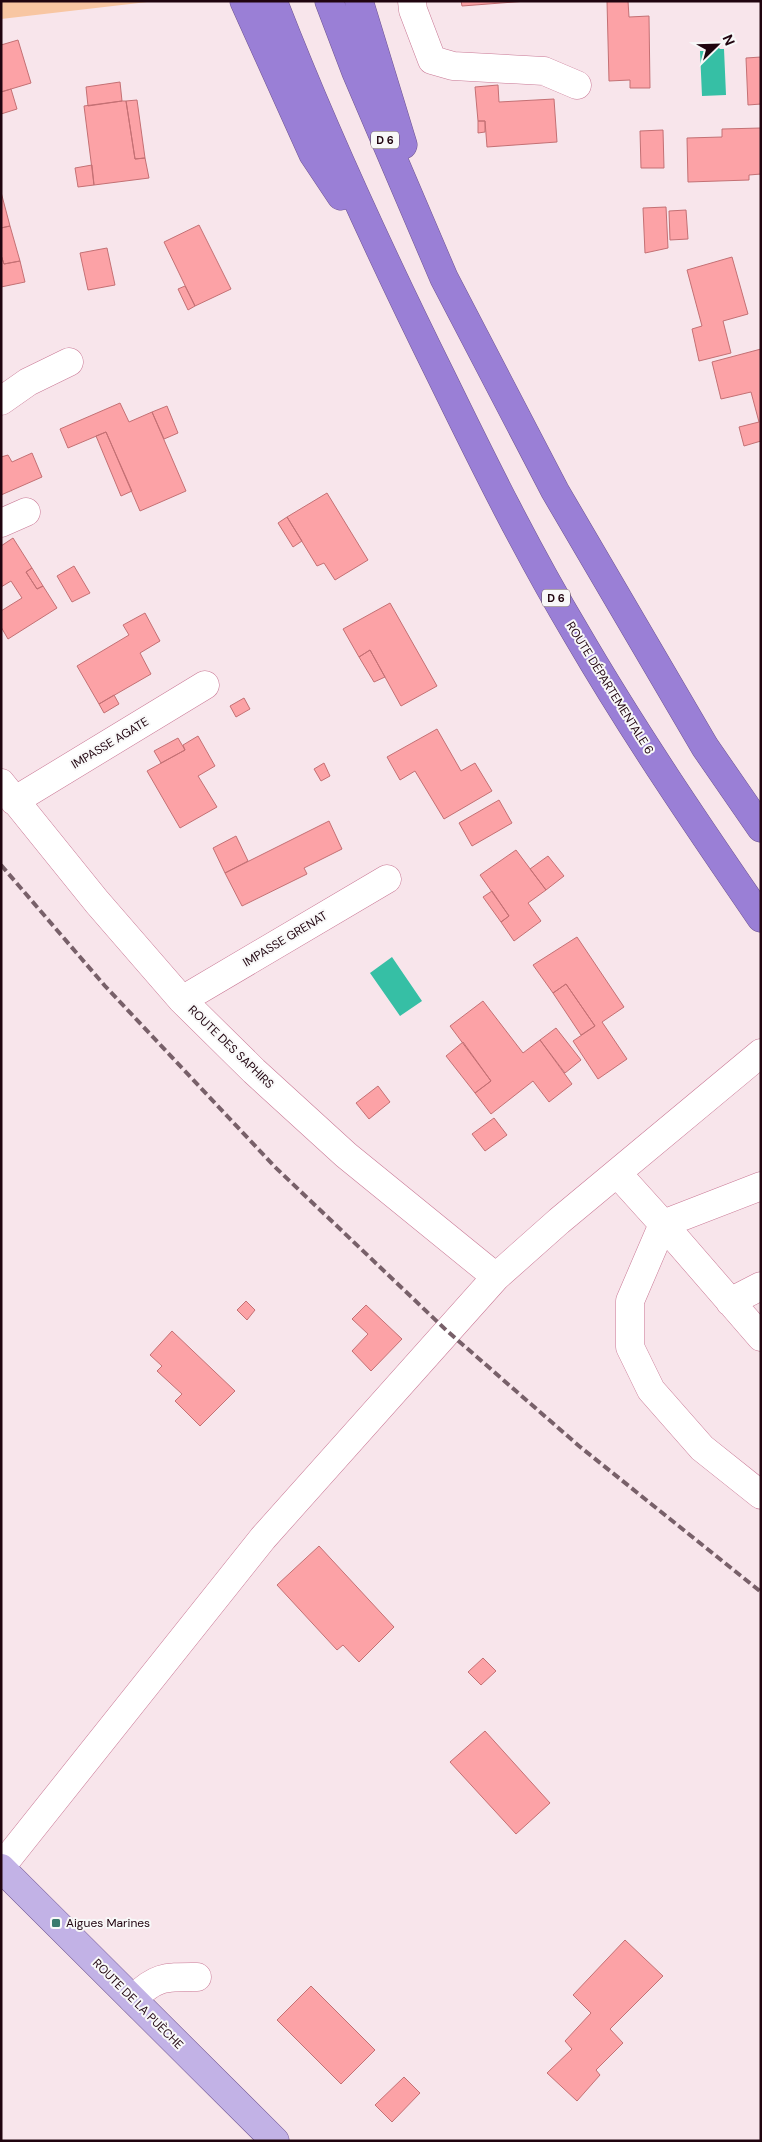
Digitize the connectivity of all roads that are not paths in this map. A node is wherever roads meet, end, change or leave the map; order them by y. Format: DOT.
graph roads {
  1 [pos="244,1"];
  2 [pos="273,1"];
  3 [pos="329,1"];
  4 [pos="360,1"];
  5 [pos="412,1"];
  6 [pos="577,85"];
  7 [pos="383,259"];
  8 [pos="444,278"];
  9 [pos="69,362"];
  10 [pos="1,401"];
  11 [pos="26,512"];
  12 [pos="1,523"];
  13 [pos="205,685"];
  14 [pos="8,792"];
  15 [pos="761,828"];
  16 [pos="387,879"];
  17 [pos="761,918"];
  18 [pos="182,1000"];
  19 [pos="761,1053"];
  20 [pos="616,1173"];
  21 [pos="761,1186"];
  22 [pos="663,1224"];
  23 [pos="496,1277"];
  24 [pos="761,1286"];
  25 [pos="730,1302"];
  26 [pos="761,1337"];
  27 [pos="761,1495"];
  28 [pos="1,1867"];
  29 [pos="197,1977"];
  30 [pos="133,1999"];
  31 [pos="275,2141"];
  1 -- 7 [label="highway"];
  2 -- 7 [label="highway, D 6"];
  3 -- 8 [label="highway, D 6"];
  4 -- 8 [label="highway"];
  5 -- 6 [label="street"];
  7 -- 17 [label="highway, ROUTE DÉPARTEMENTALE 6 / D 6"];
  8 -- 15 [label="highway, D 6"];
  9 -- 10 [label="street"];
  11 -- 12 [label="street"];
  13 -- 14 [label="street, IMPASSE AGATE"];
  14 -- 18 [label="street, ROUTE DES SAPHIRS"];
  16 -- 18 [label="street, IMPASSE GRENAT"];
  18 -- 23 [label="street, ROUTE DES SAPHIRS"];
  19 -- 20 [label="street"];
  20 -- 22 [label="street"];
  20 -- 23 [label="street"];
  21 -- 22 [label="street"];
  22 -- 25 [label="street"];
  22 -- 27 [label="street"];
  23 -- 28 [label="street"];
  24 -- 25 [label="street"];
  25 -- 26 [label="street"];
  28 -- 30 [label="main road, ROUTE DE LA PUÈCHE"];
  29 -- 30 [label="street"];
  30 -- 31 [label="main road, ROUTE DE LA PUÈCHE"];
}
